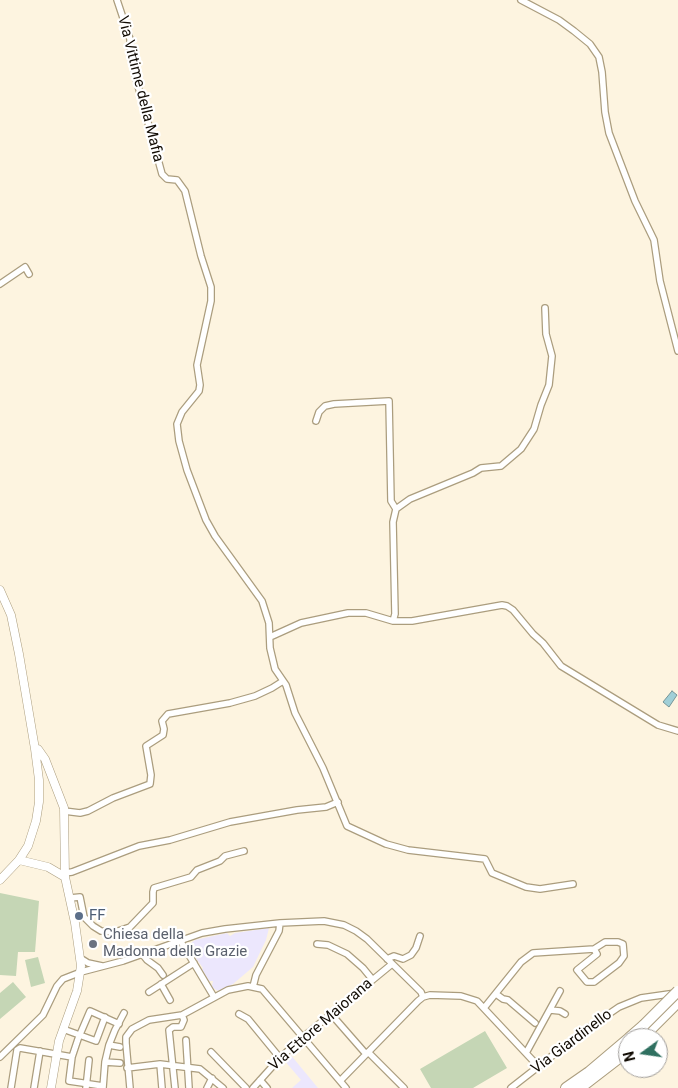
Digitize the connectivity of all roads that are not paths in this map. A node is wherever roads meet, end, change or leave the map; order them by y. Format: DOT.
graph roads {
  1 [pos="116,0"];
  2 [pos="521,0"];
  3 [pos="29,274"];
  4 [pos="0,284"];
  5 [pos="544,308"];
  6 [pos="678,351"];
  7 [pos="316,422"];
  8 [pos="396,509"];
  9 [pos="0,590"];
  10 [pos="393,621"];
  11 [pos="270,637"];
  12 [pos="283,681"];
  13 [pos="678,731"];
  14 [pos="35,749"];
  15 [pos="338,802"];
  16 [pos="64,812"];
  17 [pos="244,851"];
  18 [pos="19,860"];
  19 [pos="65,875"];
  20 [pos="0,880"];
  21 [pos="573,884"];
  22 [pos="70,898"];
  23 [pos="280,923"];
  24 [pos="420,936"];
  25 [pos="180,940"];
  26 [pos="317,944"];
  27 [pos="594,949"];
  28 [pos="143,955"];
  29 [pos="80,958"];
  30 [pos="390,961"];
  31 [pos="194,963"];
  32 [pos="104,967"];
  33 [pos="81,972"];
  34 [pos="163,974"];
  35 [pos="372,980"];
  36 [pos="161,984"];
  37 [pos="253,987"];
  38 [pos="560,991"];
  39 [pos="149,992"];
  40 [pos="678,992"];
  41 [pos="496,994"];
  42 [pos="214,997"];
  43 [pos="423,997"];
  44 [pos="170,1000"];
  45 [pos="678,1002"];
  46 [pos="484,1008"];
  47 [pos="550,1010"];
  48 [pos="124,1013"];
  49 [pos="238,1014"];
  50 [pos="331,1014"];
  51 [pos="565,1014"];
  52 [pos="182,1015"];
  53 [pos="105,1017"];
  54 [pos="536,1023"];
  55 [pos="118,1024"];
  56 [pos="648,1028"];
  57 [pos="648,1028"];
  58 [pos="64,1029"];
  59 [pos="80,1035"];
  60 [pos="303,1037"];
  61 [pos="186,1040"];
  62 [pos="109,1045"];
  63 [pos="120,1047"];
  64 [pos="618,1048"];
  65 [pos="40,1051"];
  66 [pos="211,1052"];
  67 [pos="367,1053"];
  68 [pos="526,1054"];
  69 [pos="56,1055"];
  70 [pos="0,1057"];
  71 [pos="72,1057"];
  72 [pos="280,1058"];
  73 [pos="618,1059"];
  74 [pos="89,1060"];
  75 [pos="105,1062"];
  76 [pos="120,1063"];
  77 [pos="160,1064"];
  78 [pos="173,1066"];
  79 [pos="538,1066"];
  80 [pos="187,1067"];
  81 [pos="127,1068"];
  82 [pos="212,1078"];
  83 [pos="260,1080"];
  84 [pos="340,1081"];
  85 [pos="86,1085"];
  86 [pos="103,1087"];
  87 [pos="11,1088"];
  88 [pos="34,1088"];
  89 [pos="51,1088"];
  90 [pos="130,1088"];
  91 [pos="162,1088"];
  92 [pos="174,1088"];
  93 [pos="189,1088"];
  94 [pos="207,1088"];
  95 [pos="223,1088"];
  96 [pos="246,1088"];
  97 [pos="253,1088"];
  98 [pos="268,1088"];
  99 [pos="346,1088"];
  100 [pos="404,1088"];
  101 [pos="511,1088"];
  102 [pos="566,1088"];
  103 [pos="580,1088"];
  1 -- 11 [label="street, Via Vittime della Mafia"];
  2 -- 6 [label="street"];
  3 -- 4 [label="street"];
  5 -- 8 [label="street"];
  7 -- 8 [label="street"];
  8 -- 10 [label="street"];
  9 -- 14 [label="street"];
  10 -- 11 [label="street"];
  10 -- 13 [label="street"];
  11 -- 12 [label="street"];
  12 -- 15 [label="street"];
  12 -- 16 [label="street"];
  14 -- 16 [label="street"];
  14 -- 18 [label="street"];
  15 -- 19 [label="street"];
  15 -- 21 [label="street"];
  16 -- 19 [label="street"];
  17 -- 22 [label="street"];
  18 -- 19 [label="street"];
  18 -- 20 [label="street"];
  19 -- 22 [label="street"];
  22 -- 29 [label="street"];
  23 -- 25 [label="street"];
  23 -- 30 [label="street"];
  23 -- 37 [label="street"];
  24 -- 30 [label="street"];
  25 -- 28 [label="street"];
  25 -- 31 [label="street"];
  26 -- 35 [label="street"];
  27 -- 27 [label="street"];
  27 -- 41 [label="street"];
  28 -- 32 [label="street"];
  28 -- 34 [label="street"];
  29 -- 32 [label="street"];
  29 -- 33 [label="street"];
  30 -- 35 [label="street, Via Ettore Maiorana"];
  30 -- 43 [label="street"];
  31 -- 36 [label="street"];
  31 -- 42 [label="street"];
  32 -- 33 [label="street"];
  33 -- 58 [label="street"];
  33 -- 70 [label="street"];
  35 -- 50 [label="street, Via Ettore Maiorana"];
  36 -- 39 [label="street"];
  36 -- 44 [label="street"];
  37 -- 42 [label="street"];
  37 -- 60 [label="street"];
  38 -- 47 [label="street"];
  40 -- 56 [label="highway, bridge"];
  40 -- 79 [label="street, Via Giardinello"];
  41 -- 46 [label="street"];
  41 -- 54 [label="street"];
  42 -- 52 [label="street"];
  43 -- 46 [label="street"];
  43 -- 67 [label="street"];
  45 -- 57 [label="highway"];
  46 -- 68 [label="street"];
  47 -- 51 [label="street"];
  47 -- 68 [label="street"];
  48 -- 55 [label="street"];
  49 -- 72 [label="street"];
  50 -- 60 [label="street, Via Ettore Maiorana"];
  50 -- 67 [label="street"];
  52 -- 78 [label="street"];
  52 -- 81 [label="street"];
  53 -- 55 [label="street"];
  53 -- 59 [label="street"];
  53 -- 59 [label="street"];
  55 -- 62 [label="street"];
  58 -- 59 [label="street"];
  58 -- 69 [label="street"];
  59 -- 71 [label="street"];
  60 -- 72 [label="street, Via Ettore Maiorana"];
  60 -- 84 [label="street"];
  61 -- 80 [label="street"];
  62 -- 63 [label="street"];
  62 -- 75 [label="street"];
  64 -- 102 [label="highway"];
  65 -- 69 [label="street"];
  65 -- 87 [label="street"];
  65 -- 88 [label="street"];
  66 -- 96 [label="street"];
  67 -- 84 [label="street"];
  67 -- 100 [label="street"];
  68 -- 79 [label="street"];
  69 -- 71 [label="street"];
  69 -- 89 [label="street"];
  71 -- 85 [label="street"];
  72 -- 83 [label="street, Via Ettore Maiorana"];
  73 -- 103 [label="highway"];
  74 -- 85 [label="street"];
  75 -- 76 [label="street"];
  75 -- 86 [label="street"];
  77 -- 78 [label="street"];
  77 -- 81 [label="street"];
  77 -- 91 [label="street"];
  78 -- 80 [label="street"];
  78 -- 92 [label="street"];
  79 -- 101 [label="street, Via Giardinello"];
  80 -- 82 [label="street"];
  80 -- 93 [label="street"];
  81 -- 90 [label="street"];
  82 -- 94 [label="street"];
  82 -- 95 [label="street"];
  83 -- 97 [label="street, Via Ettore Maiorana"];
  83 -- 98 [label="street"];
  84 -- 99 [label="street"];
  85 -- 86 [label="street"];
}
